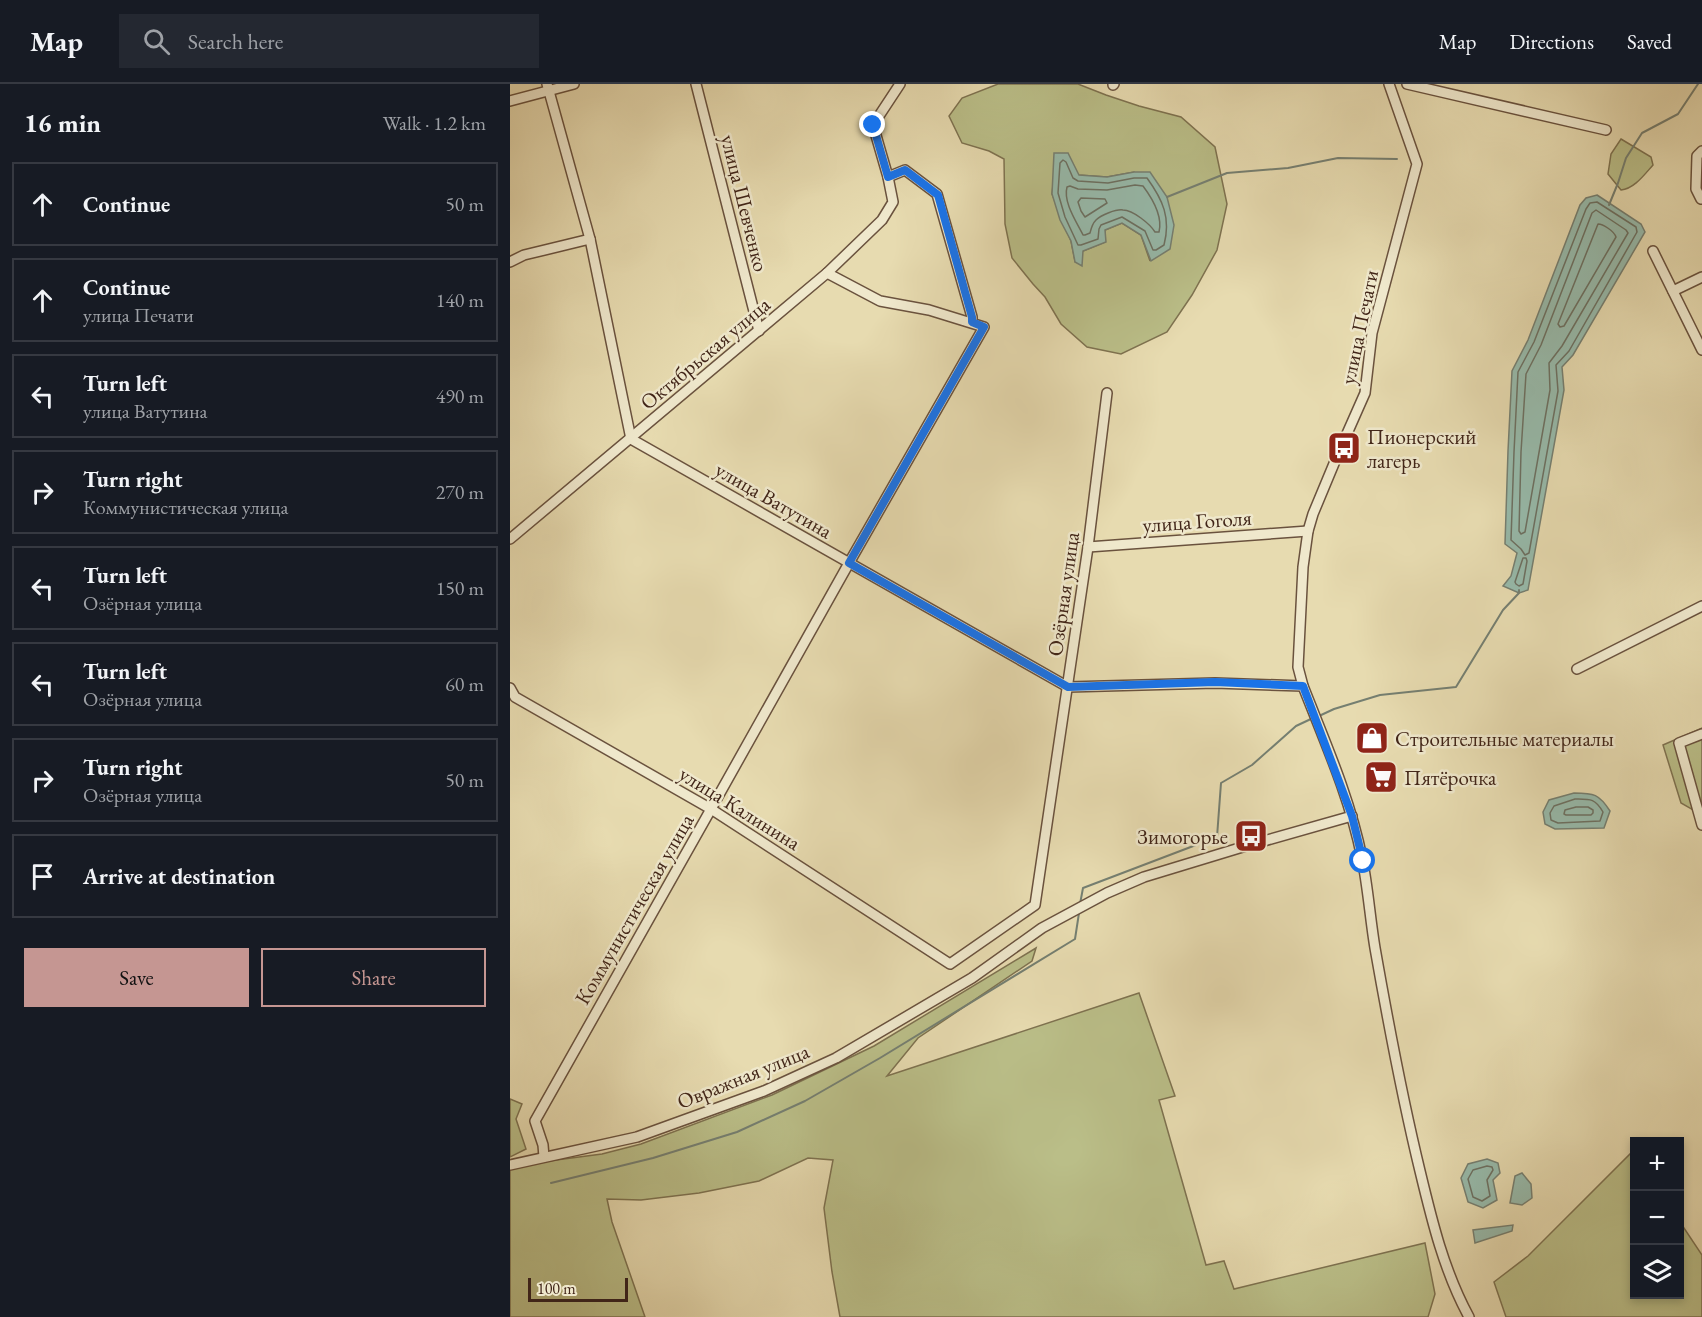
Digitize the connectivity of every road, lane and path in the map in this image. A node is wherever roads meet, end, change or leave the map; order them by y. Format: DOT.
graph roads {
  1 [pos="574,84"];
  2 [pos="696,84"];
  3 [pos="900,84"];
  4 [pos="1389,84"];
  5 [pos="1407,84"];
  6 [pos="549,87"];
  7 [pos="510,101"];
  8 [pos="1606,130"];
  9 [pos="1702,151"];
  10 [pos="888,177"];
  11 [pos="1701,199"];
  12 [pos="590,239"];
  13 [pos="1653,251"];
  14 [pos="510,262"];
  15 [pos="828,273"];
  16 [pos="1702,277"];
  17 [pos="1673,291"];
  18 [pos="972,322"];
  19 [pos="759,331"];
  20 [pos="1702,350"];
  21 [pos="1107,393"];
  22 [pos="631,439"];
  23 [pos="1308,531"];
  24 [pos="510,538"];
  25 [pos="1088,547"];
  26 [pos="849,563"];
  27 [pos="1702,606"];
  28 [pos="1577,669"];
  29 [pos="1303,686"];
  30 [pos="1068,687"];
  31 [pos="510,688"];
  32 [pos="1702,734"];
  33 [pos="711,809"];
  34 [pos="1352,816"];
  35 [pos="1702,825"];
  36 [pos="950,964"];
  37 [pos="544,1157"];
  38 [pos="510,1165"];
  39 [pos="1469,1317"];
  1 -- 6 [label="street"];
  2 -- 19 [label="street, улица Шевченко"];
  3 -- 10 [label="street"];
  4 -- 23 [label="street, улица Печати"];
  5 -- 8 [label="street"];
  6 -- 7 [label="street"];
  6 -- 12 [label="street"];
  9 -- 11 [label="street"];
  10 -- 15 [label="street, Октябрьская улица"];
  10 -- 18 [label="street"];
  12 -- 14 [label="street"];
  12 -- 22 [label="street"];
  13 -- 17 [label="street"];
  15 -- 18 [label="street"];
  15 -- 19 [label="street, Октябрьская улица"];
  16 -- 17 [label="street"];
  17 -- 20 [label="street"];
  18 -- 26 [label="street, Коммунистическая улица"];
  19 -- 22 [label="street, Октябрьская улица"];
  21 -- 25 [label="street, Озёрная улица"];
  22 -- 24 [label="street, Октябрьская улица"];
  22 -- 26 [label="street, улица Ватутина"];
  23 -- 25 [label="street, улица Гоголя"];
  23 -- 29 [label="street, улица Печати"];
  25 -- 30 [label="street, Озёрная улица"];
  26 -- 30 [label="street, улица Ватутина"];
  26 -- 33 [label="street, Коммунистическая улица"];
  27 -- 28 [label="street"];
  29 -- 30 [label="street"];
  29 -- 34 [label="street, улица Печати"];
  30 -- 36 [label="street, Озёрная улица"];
  31 -- 33 [label="street, улица Калинина"];
  32 -- 35 [label="street"];
  33 -- 36 [label="street, улица Калинина"];
  33 -- 37 [label="street, Коммунистическая улица"];
  34 -- 37 [label="street, Овражная улица"];
  34 -- 39 [label="street, улица Печати"];
  37 -- 38 [label="street, Овражная улица"];
}
